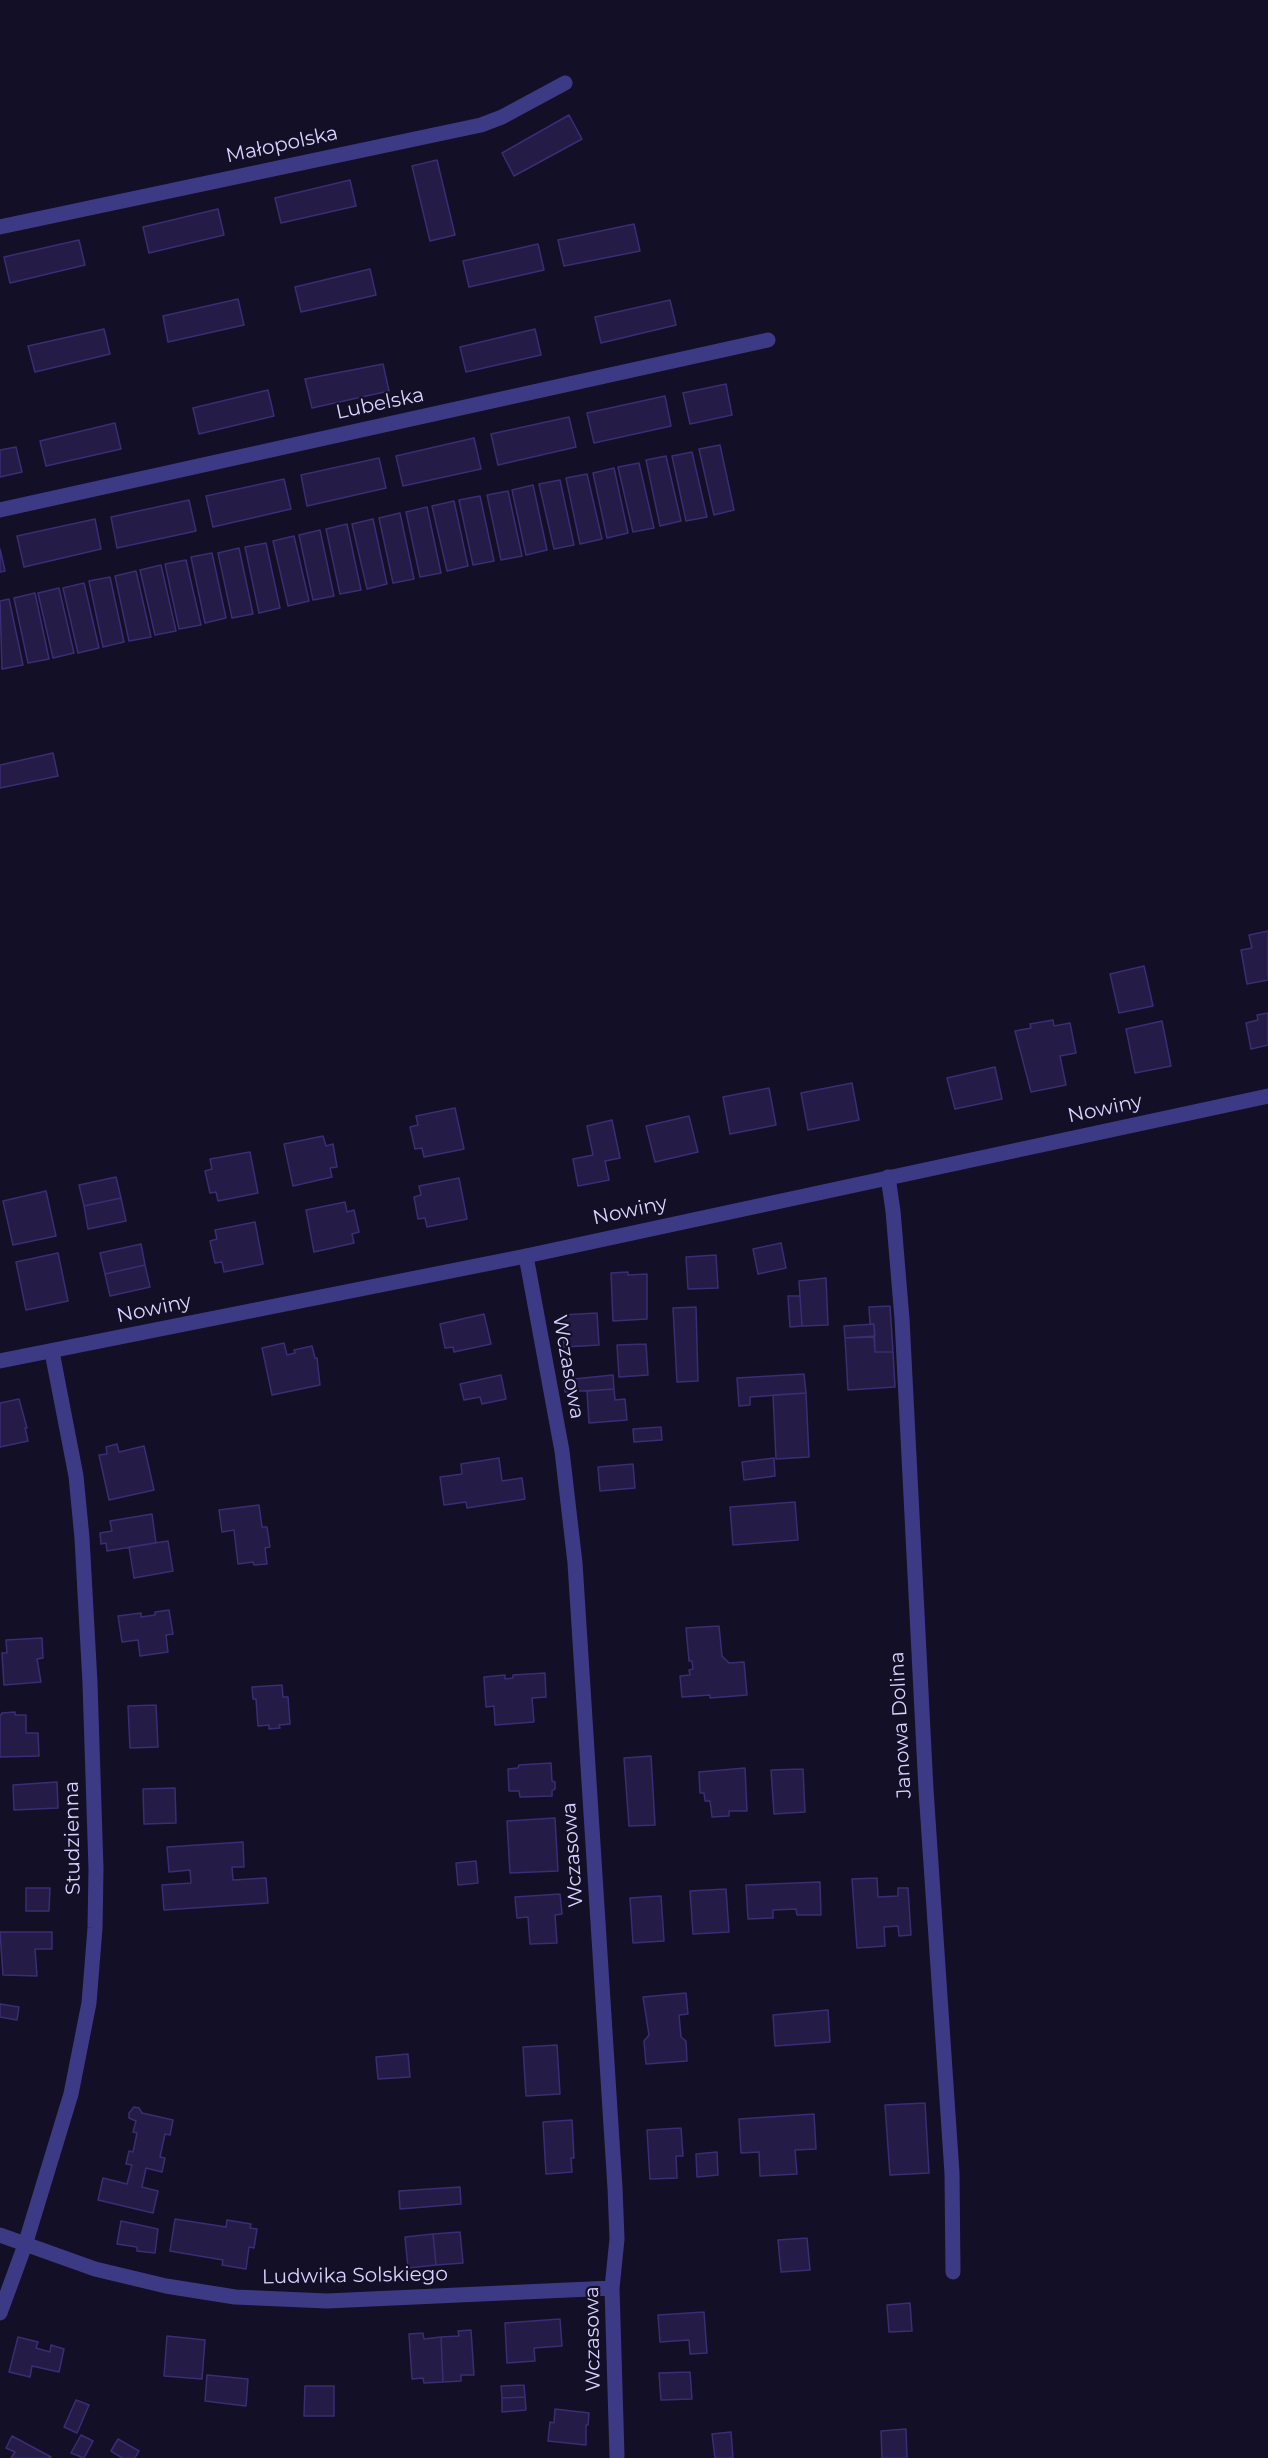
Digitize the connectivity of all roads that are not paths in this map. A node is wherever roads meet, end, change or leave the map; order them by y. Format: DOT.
graph roads {
  1 [pos="565,82"];
  2 [pos="0,227"];
  3 [pos="768,340"];
  4 [pos="0,510"];
  5 [pos="1268,1096"];
  6 [pos="888,1177"];
  7 [pos="526,1256"];
  8 [pos="52,1352"];
  9 [pos="0,1361"];
  10 [pos="0,2235"];
  11 [pos="25,2245"];
  12 [pos="953,2272"];
  13 [pos="612,2288"];
  14 [pos="0,2313"];
  15 [pos="617,2456"];
  1 -- 2 [label="street, Małopolska"];
  3 -- 4 [label="street, Lubelska"];
  5 -- 6 [label="street, Nowiny"];
  6 -- 7 [label="street, Nowiny"];
  6 -- 12 [label="street, Janowa Dolina"];
  7 -- 8 [label="street, Nowiny"];
  7 -- 13 [label="street, Wczasowa"];
  8 -- 9 [label="street, Nowiny"];
  8 -- 11 [label="street, Studzienna"];
  10 -- 11 [label="street, Ludwika Solskiego"];
  11 -- 13 [label="street, Ludwika Solskiego"];
  11 -- 14 [label="street, Studzienna"];
  13 -- 15 [label="street, Wczasowa"];
}
